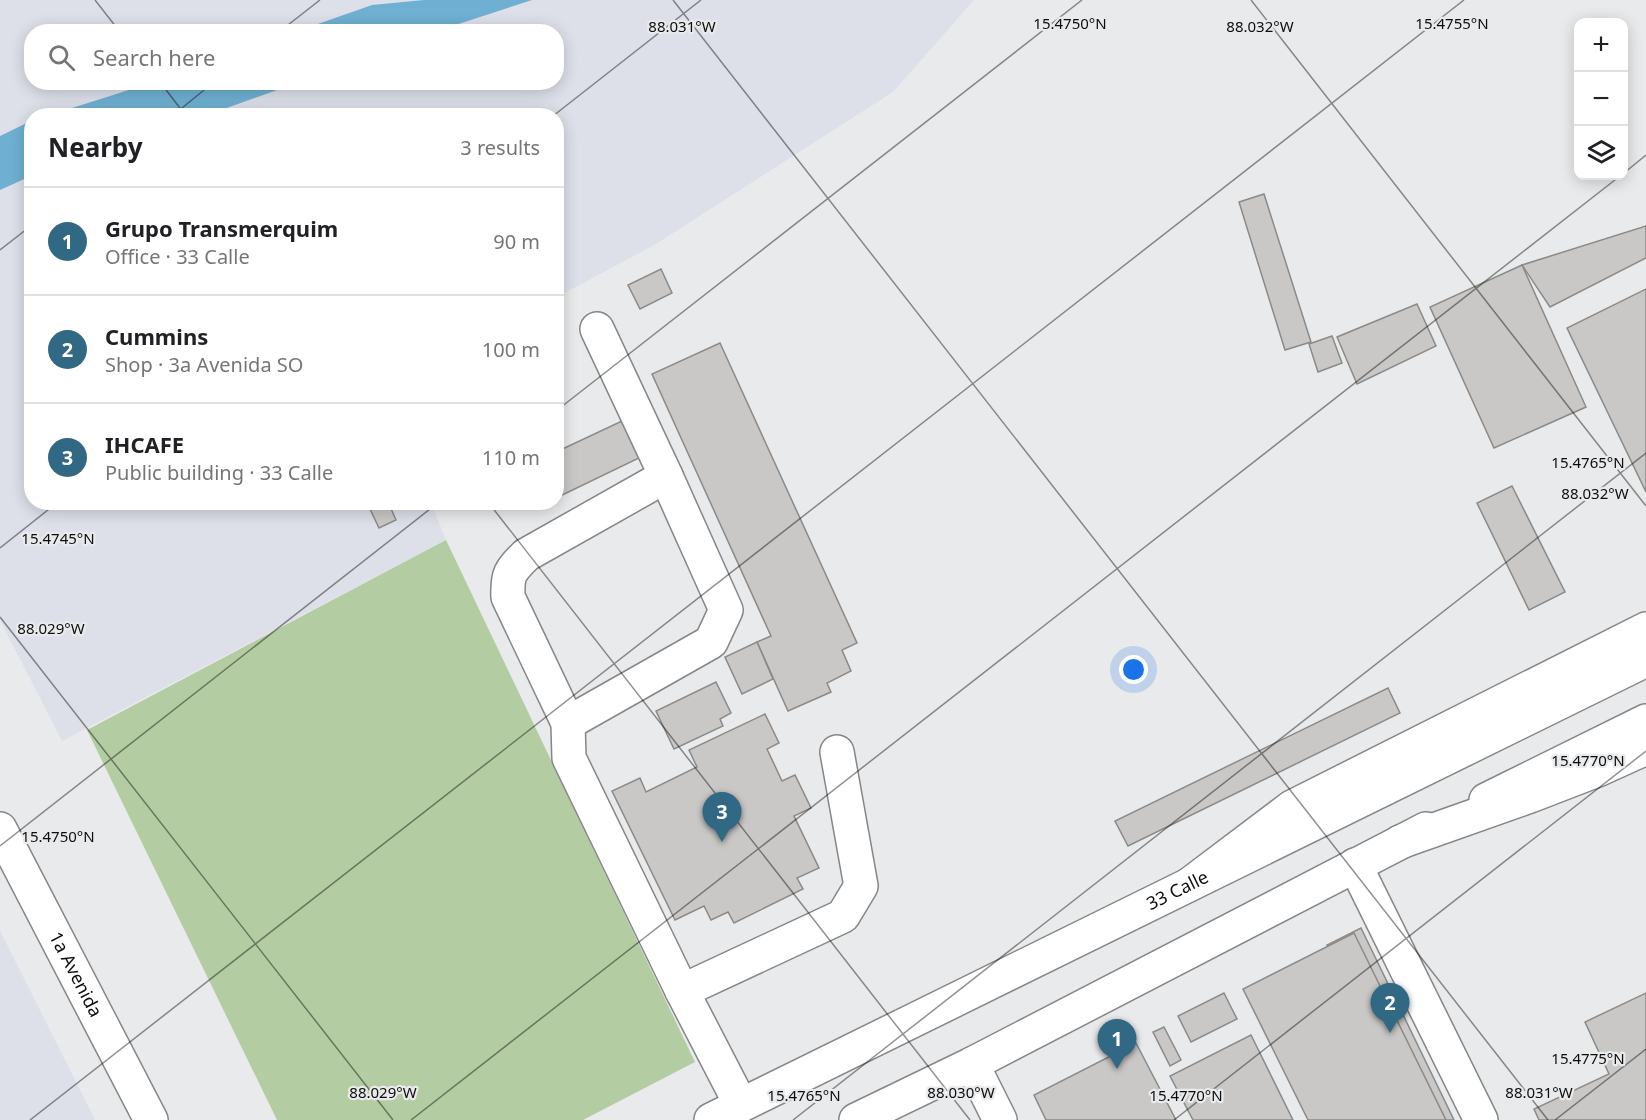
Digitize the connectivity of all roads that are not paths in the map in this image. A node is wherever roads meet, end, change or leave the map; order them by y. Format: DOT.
graph roads {
  1 [pos="597,329"];
  2 [pos="666,476"];
  3 [pos="1646,629"];
  4 [pos="1646,660"];
  5 [pos="1646,721"];
  6 [pos="568,723"];
  7 [pos="1646,748"];
  8 [pos="837,752"];
  9 [pos="0,829"];
  10 [pos="1400,842"];
  11 [pos="1355,865"];
  12 [pos="1190,884"];
  13 [pos="682,991"];
  14 [pos="972,1064"];
  15 [pos="741,1105"];
  16 [pos="151,1120"];
  17 [pos="711,1120"];
  18 [pos="856,1120"];
  19 [pos="1000,1120"];
  20 [pos="1481,1120"];
  1 -- 2 [label="main road"];
  2 -- 6 [label="main road"];
  2 -- 6 [label="main road"];
  3 -- 12 [label="main road"];
  4 -- 12 [label="main road, 33 Calle"];
  5 -- 10 [label="main road"];
  6 -- 13 [label="main road"];
  7 -- 10 [label="main road"];
  8 -- 13 [label="main road"];
  9 -- 16 [label="main road, 1a Avenida"];
  10 -- 11 [label="main road"];
  11 -- 14 [label="main road"];
  11 -- 20 [label="main road"];
  12 -- 15 [label="main road, 33 Calle"];
  13 -- 15 [label="main road"];
  14 -- 18 [label="main road"];
  14 -- 19 [label="main road"];
  15 -- 17 [label="main road, 33 Calle"];
}
